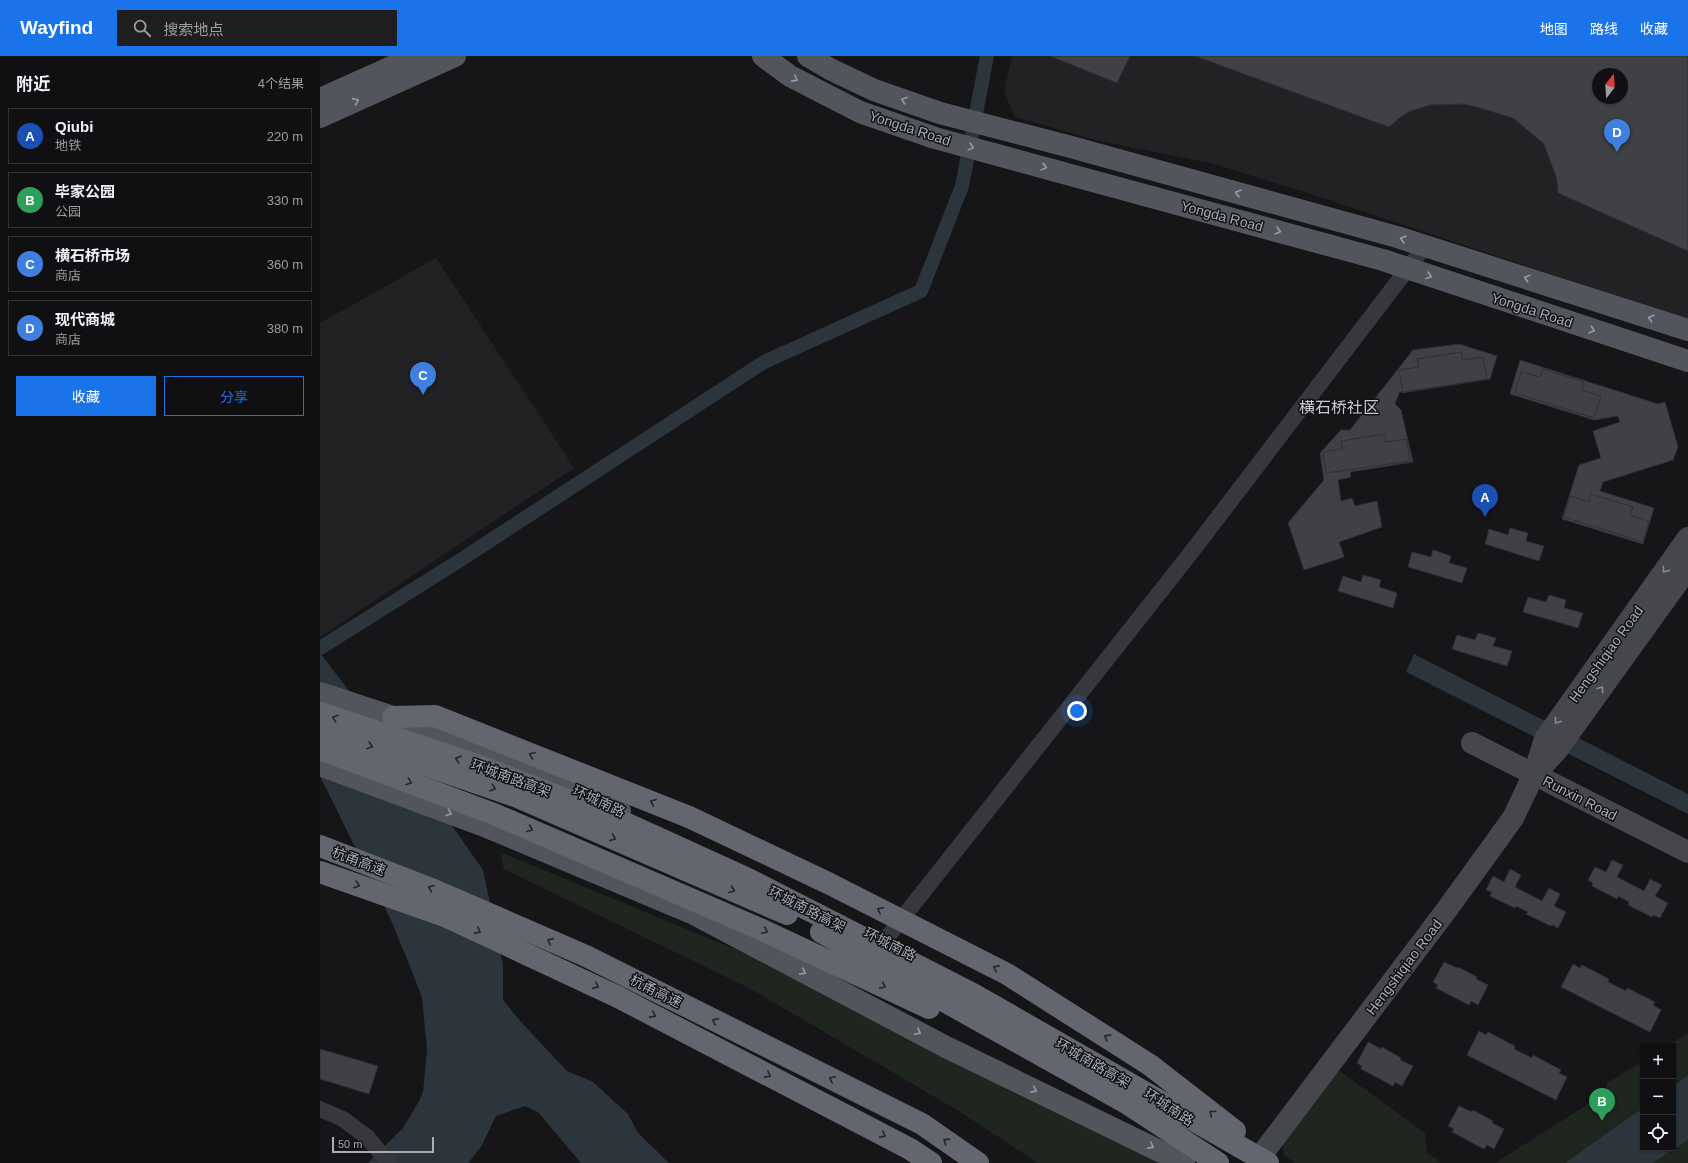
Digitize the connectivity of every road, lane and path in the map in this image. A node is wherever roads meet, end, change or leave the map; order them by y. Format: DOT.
graph roads {
  1 [pos="416,56"];
  2 [pos="455,56"];
  3 [pos="763,56"];
  4 [pos="808,56"];
  5 [pos="320,99"];
  6 [pos="320,117"];
  7 [pos="1425,246"];
  8 [pos="1408,268"];
  9 [pos="1688,330"];
  10 [pos="1688,361"];
  11 [pos="1688,538"];
  12 [pos="1688,568"];
  13 [pos="320,693"];
  14 [pos="320,713"];
  15 [pos="393,717"];
  16 [pos="320,729"];
  17 [pos="1472,743"];
  18 [pos="320,748"];
  19 [pos="320,765"];
  20 [pos="1534,774"];
  21 [pos="320,846"];
  22 [pos="1688,852"];
  23 [pos="320,872"];
  24 [pos="884,941"];
  25 [pos="843,993"];
  26 [pos="1128,1104"];
  27 [pos="320,1109"];
  28 [pos="1266,1160"];
  29 [pos="389,1163"];
  30 [pos="931,1163"];
  31 [pos="978,1163"];
  32 [pos="1184,1163"];
  33 [pos="1218,1163"];
  1 -- 5 [label="main road"];
  6 -- 2 [label="main road, one-way"];
  3 -- 8 [label="main road, Yongda Road, one-way"];
  7 -- 4 [label="main road, Yongda Road, one-way"];
  7 -- 8 [label="street"];
  9 -- 7 [label="main road, Yongda Road, one-way"];
  8 -- 10 [label="main road, Yongda Road, one-way"];
  8 -- 24 [label="street"];
  11 -- 20 [label="main road, Hengshiqiao Road, one-way"];
  20 -- 12 [label="main road, Hengshiqiao Road, one-way"];
  13 -- 15 [label="main road, 环城南路"];
  28 -- 14 [label="highway, 环城南路高架, one-way, bridge"];
  15 -- 24 [label="main road, 环城南路"];
  28 -- 15 [label="highway, one-way, bridge"];
  16 -- 26 [label="highway, 环城南路高架, one-way, bridge"];
  17 -- 20 [label="main road, Runxin Road"];
  18 -- 26 [label="highway, one-way, bridge"];
  19 -- 25 [label="main road, one-way"];
  20 -- 22 [label="main road, Runxin Road"];
  20 -- 28 [label="main road, Hengshiqiao Road"];
  31 -- 21 [label="highway, 杭甬高速, one-way"];
  23 -- 30 [label="highway, 杭甬高速, one-way, bridge"];
  24 -- 25 [label="street"];
  24 -- 28 [label="main road, 环城南路"];
  25 -- 32 [label="main road, one-way"];
  26 -- 33 [label="highway, 环城南路高架, bridge"];
  27 -- 29 [label="street, bridge"];
}
